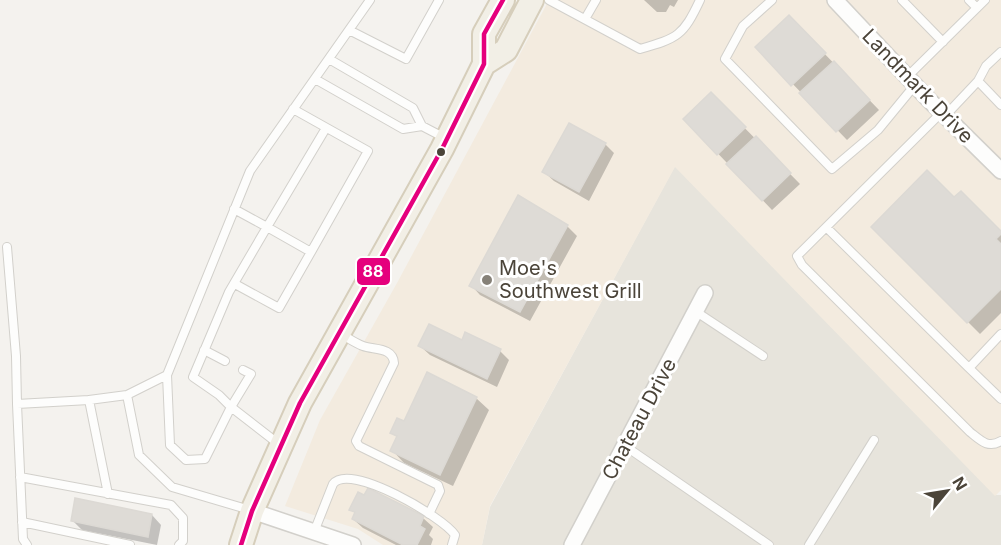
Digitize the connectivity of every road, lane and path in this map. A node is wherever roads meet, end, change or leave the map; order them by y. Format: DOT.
graph roads {
  1 [pos="370,0"];
  2 [pos="439,0"];
  3 [pos="503,0"];
  4 [pos="532,0"];
  5 [pos="549,0"];
  6 [pos="596,0"];
  7 [pos="700,0"];
  8 [pos="772,0"];
  9 [pos="835,0"];
  10 [pos="902,0"];
  11 [pos="969,0"];
  12 [pos="985,0"];
  13 [pos="977,8"];
  14 [pos="585,19"];
  15 [pos="349,30"];
  16 [pos="943,42"];
  17 [pos="1001,51"];
  18 [pos="329,59"];
  19 [pos="484,64"];
  20 [pos="315,79"];
  21 [pos="911,81"];
  22 [pos="978,81"];
  23 [pos="1001,105"];
  24 [pos="293,109"];
  25 [pos="943,114"];
  26 [pos="423,126"];
  27 [pos="327,128"];
  28 [pos="447,139"];
  29 [pos="1001,171"];
  30 [pos="234,209"];
  31 [pos="267,227"];
  32 [pos="827,228"];
  33 [pos="7,247"];
  34 [pos="311,252"];
  35 [pos="235,284"];
  36 [pos="705,294"];
  37 [pos="695,311"];
  38 [pos="339,333"];
  39 [pos="1001,334"];
  40 [pos="204,350"];
  41 [pos="763,356"];
  42 [pos="225,361"];
  43 [pos="969,368"];
  44 [pos="243,370"];
  45 [pos="167,375"];
  46 [pos="127,395"];
  47 [pos="1001,399"];
  48 [pos="89,400"];
  49 [pos="17,404"];
  50 [pos="231,407"];
  51 [pos="874,440"];
  52 [pos="1001,441"];
  53 [pos="281,446"];
  54 [pos="625,446"];
  55 [pos="20,477"];
  56 [pos="108,494"];
  57 [pos="252,511"];
  58 [pos="429,514"];
  59 [pos="22,522"];
  60 [pos="314,532"];
  61 [pos="27,545"];
  62 [pos="130,545"];
  63 [pos="179,545"];
  64 [pos="242,545"];
  65 [pos="353,545"];
  66 [pos="452,545"];
  67 [pos="572,545"];
  68 [pos="769,545"];
  69 [pos="809,545"];
  1 -- 15 [label="lane"];
  2 -- 15 [label="lane"];
  3 -- 19 [label="main road"];
  4 -- 19 [label="main road"];
  5 -- 14 [label="lane"];
  6 -- 14 [label="lane"];
  7 -- 14 [label="lane"];
  8 -- 21 [label="lane"];
  9 -- 21 [label="street, Landmark Drive"];
  10 -- 16 [label="lane"];
  11 -- 13 [label="lane"];
  12 -- 13 [label="lane"];
  13 -- 16 [label="lane"];
  15 -- 18 [label="lane"];
  16 -- 21 [label="lane"];
  17 -- 22 [label="lane"];
  18 -- 20 [label="lane"];
  18 -- 26 [label="lane"];
  19 -- 28 [label="main road"];
  20 -- 24 [label="lane"];
  20 -- 26 [label="lane"];
  21 -- 25 [label="street, Landmark Drive"];
  22 -- 23 [label="lane"];
  22 -- 25 [label="lane"];
  24 -- 27 [label="lane"];
  24 -- 30 [label="lane"];
  25 -- 29 [label="street, Landmark Drive"];
  25 -- 32 [label="lane"];
  26 -- 28 [label="lane"];
  27 -- 31 [label="lane"];
  27 -- 34 [label="lane"];
  28 -- 38 [label="main road"];
  30 -- 31 [label="lane"];
  30 -- 45 [label="lane"];
  31 -- 34 [label="lane"];
  31 -- 35 [label="lane"];
  32 -- 43 [label="lane"];
  32 -- 52 [label="lane"];
  33 -- 49 [label="lane"];
  34 -- 35 [label="lane"];
  35 -- 40 [label="lane"];
  36 -- 37 [label="street, Chateau Drive"];
  37 -- 41 [label="lane"];
  37 -- 54 [label="street, Chateau Drive"];
  38 -- 53 [label="main road"];
  38 -- 58 [label="lane"];
  39 -- 43 [label="lane"];
  40 -- 42 [label="lane"];
  40 -- 50 [label="lane"];
  43 -- 47 [label="lane"];
  44 -- 50 [label="lane"];
  45 -- 46 [label="lane"];
  45 -- 50 [label="lane"];
  46 -- 48 [label="lane"];
  46 -- 57 [label="lane"];
  48 -- 49 [label="lane"];
  48 -- 56 [label="lane"];
  49 -- 55 [label="lane"];
  50 -- 53 [label="lane"];
  51 -- 69 [label="lane"];
  53 -- 57 [label="main road"];
  54 -- 67 [label="street, Chateau Drive"];
  54 -- 68 [label="lane"];
  55 -- 56 [label="lane"];
  55 -- 59 [label="lane"];
  56 -- 63 [label="lane"];
  57 -- 60 [label="street"];
  57 -- 64 [label="main road"];
  58 -- 60 [label="lane"];
  58 -- 66 [label="lane"];
  59 -- 61 [label="lane"];
  59 -- 62 [label="lane"];
  60 -- 65 [label="street"];
}
